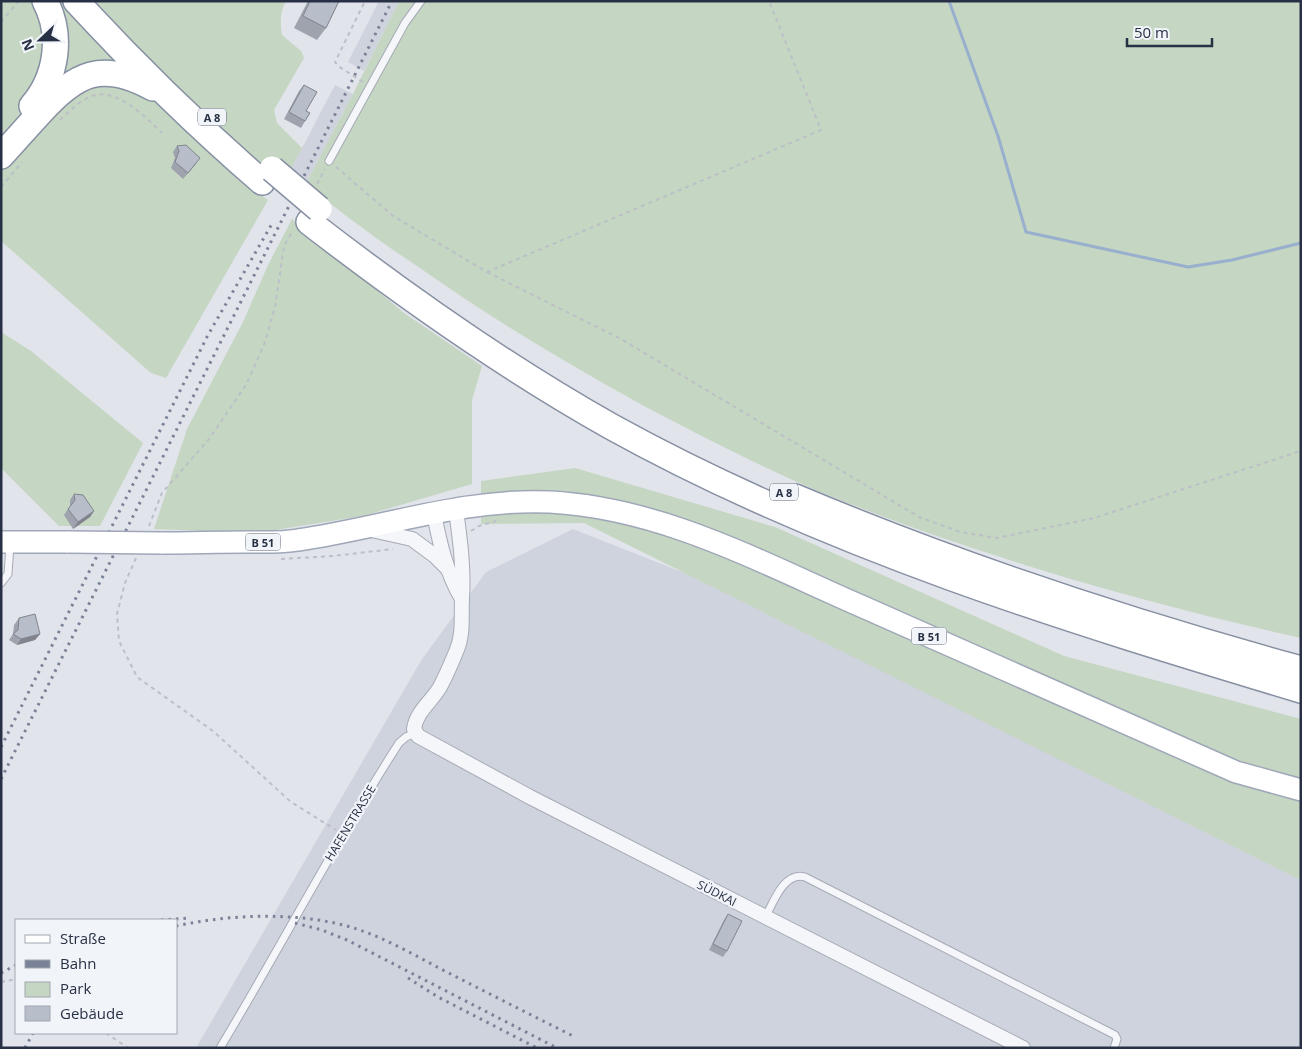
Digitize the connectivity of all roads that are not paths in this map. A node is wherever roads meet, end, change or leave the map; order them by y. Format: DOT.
graph roads {
  1 [pos="76,1"];
  2 [pos="99,1"];
  3 [pos="420,1"];
  4 [pos="47,4"];
  5 [pos="166,96"];
  6 [pos="1,142"];
  7 [pos="13,158"];
  8 [pos="329,161"];
  9 [pos="267,176"];
  10 [pos="309,212"];
  11 [pos="456,510"];
  12 [pos="434,514"];
  13 [pos="364,529"];
  14 [pos="6,542"];
  15 [pos="447,568"];
  16 [pos="1,583"];
  17 [pos="462,599"];
  18 [pos="1301,670"];
  19 [pos="1301,690"];
  20 [pos="415,733"];
  21 [pos="1301,790"];
  22 [pos="765,918"];
  23 [pos="220,1048"];
  24 [pos="1023,1048"];
  25 [pos="1114,1048"];
  1 -- 5 [label="highway, A 8"];
  2 -- 9 [label="highway, A 8"];
  3 -- 8 [label="lane"];
  4 -- 6 [label="highway"];
  5 -- 7 [label="highway"];
  5 -- 9 [label="highway, A 8"];
  9 -- 10 [label="highway, A 8"];
  10 -- 18 [label="highway, A 8"];
  10 -- 19 [label="highway, A 8"];
  11 -- 12 [label="main road, B 51"];
  11 -- 17 [label="street"];
  11 -- 21 [label="main road, B 51"];
  12 -- 13 [label="main road, B 51"];
  12 -- 15 [label="street"];
  13 -- 14 [label="main road, B 51, bridge"];
  13 -- 15 [label="street"];
  14 -- 16 [label="lane"];
  15 -- 17 [label="street"];
  17 -- 20 [label="street"];
  20 -- 22 [label="street, SÜDKAI"];
  20 -- 23 [label="lane, HAFENSTRASSE"];
  22 -- 24 [label="street, SÜDKAI"];
  22 -- 25 [label="lane"];
}
